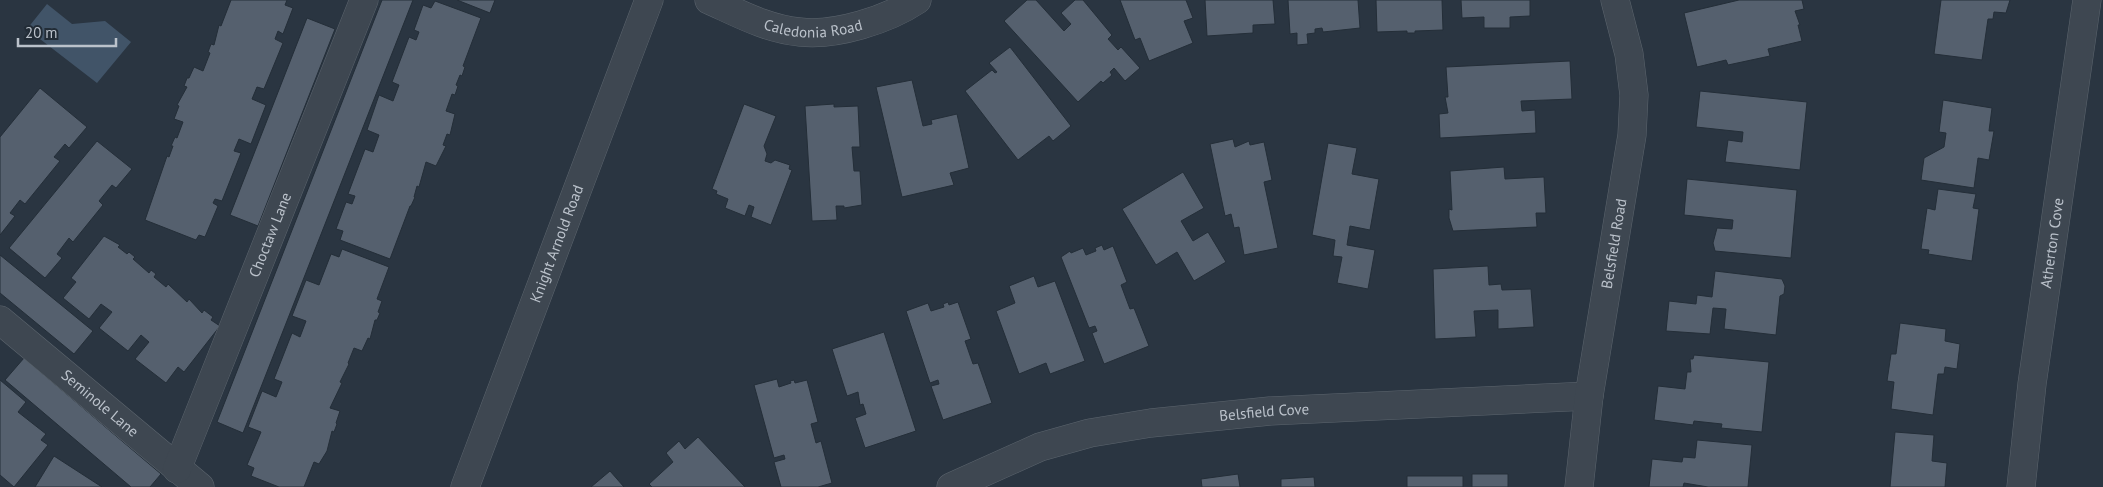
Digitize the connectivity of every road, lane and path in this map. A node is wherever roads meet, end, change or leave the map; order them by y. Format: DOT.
graph roads {
  1 [pos="364,0"];
  2 [pos="650,0"];
  3 [pos="709,0"];
  4 [pos="917,0"];
  5 [pos="1615,0"];
  6 [pos="2087,0"];
  7 [pos="0,320"];
  8 [pos="1589,396"];
  9 [pos="177,469"];
  10 [pos="200,487"];
  11 [pos="465,487"];
  12 [pos="951,487"];
  13 [pos="1579,487"];
  14 [pos="2021,487"];
  1 -- 9 [label="street, Choctaw Lane"];
  2 -- 11 [label="street, Knight Arnold Road"];
  3 -- 4 [label="street, Caledonia Road"];
  5 -- 8 [label="street, Belsfield Road"];
  6 -- 14 [label="street, Atherton Cove"];
  7 -- 9 [label="street, Seminole Lane"];
  8 -- 12 [label="street, Belsfield Cove"];
  8 -- 13 [label="street, Belsfield Road"];
  9 -- 10 [label="street, Seminole Lane"];
}
